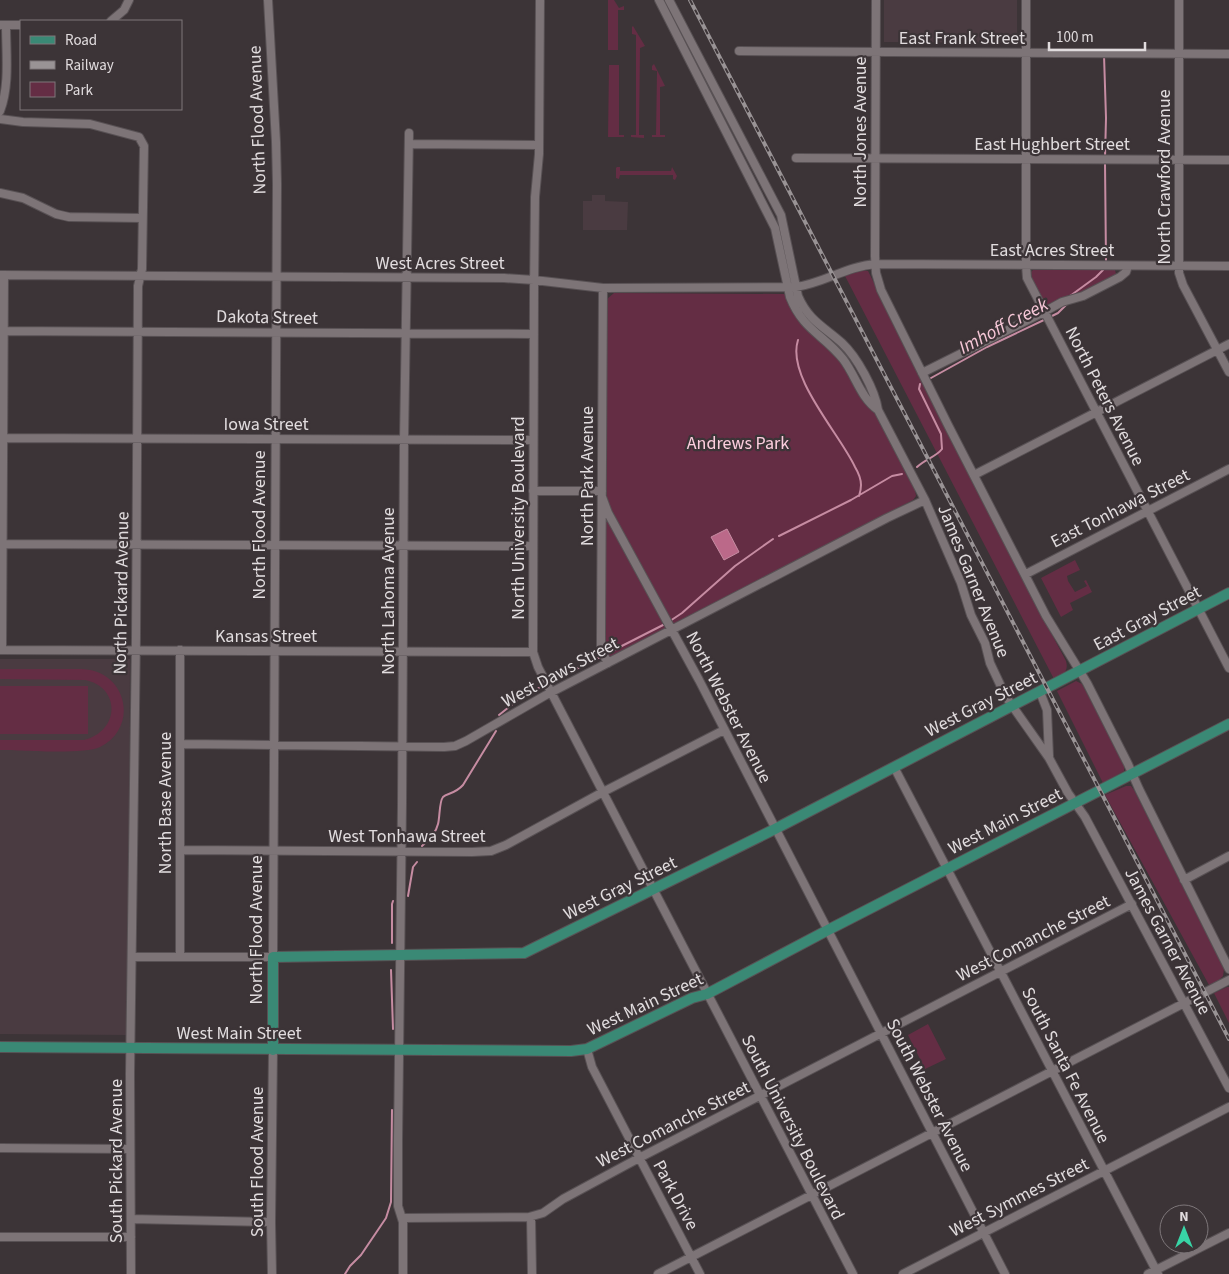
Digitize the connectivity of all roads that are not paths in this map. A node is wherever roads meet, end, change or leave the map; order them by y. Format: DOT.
graph roads {
  1 [pos="129,0"];
  2 [pos="268,0"];
  3 [pos="540,0"];
  4 [pos="659,0"];
  5 [pos="669,0"];
  6 [pos="876,0"];
  7 [pos="1026,0"];
  8 [pos="1179,0"];
  9 [pos="112,20"];
  10 [pos="3,25"];
  11 [pos="20,25"];
  12 [pos="739,52"];
  13 [pos="876,53"];
  14 [pos="1026,53"];
  15 [pos="1179,54"];
  16 [pos="1229,54"];
  17 [pos="0,111"];
  18 [pos="0,119"];
  19 [pos="409,133"];
  20 [pos="409,144"];
  21 [pos="539,144"];
  22 [pos="796,158"];
  23 [pos="875,158"];
  24 [pos="1026,159"];
  25 [pos="1179,160"];
  26 [pos="1229,160"];
  27 [pos="0,193"];
  28 [pos="142,218"];
  29 [pos="876,264"];
  30 [pos="1026,265"];
  31 [pos="1128,266"];
  32 [pos="1179,266"];
  33 [pos="1229,266"];
  34 [pos="2,275"];
  35 [pos="140,276"];
  36 [pos="276,276"];
  37 [pos="406,277"];
  38 [pos="534,280"];
  39 [pos="792,287"];
  40 [pos="603,288"];
  41 [pos="1047,317"];
  42 [pos="2,331"];
  43 [pos="138,331"];
  44 [pos="276,332"];
  45 [pos="405,333"];
  46 [pos="534,334"];
  47 [pos="1229,344"];
  48 [pos="1218,350"];
  49 [pos="1229,372"];
  50 [pos="922,373"];
  51 [pos="1096,412"];
  52 [pos="2,438"];
  53 [pos="137,438"];
  54 [pos="275,438"];
  55 [pos="404,440"];
  56 [pos="533,440"];
  57 [pos="1229,469"];
  58 [pos="974,475"];
  59 [pos="533,491"];
  60 [pos="602,494"];
  61 [pos="925,500"];
  62 [pos="1148,511"];
  63 [pos="2,544"];
  64 [pos="137,544"];
  65 [pos="276,545"];
  66 [pos="403,546"];
  67 [pos="532,546"];
  68 [pos="1026,574"];
  69 [pos="1229,593"];
  70 [pos="1199,609"];
  71 [pos="672,630"];
  72 [pos="1,650"];
  73 [pos="136,650"];
  74 [pos="180,650"];
  75 [pos="274,651"];
  76 [pos="403,652"];
  77 [pos="533,652"];
  78 [pos="608,663"];
  79 [pos="1229,668"];
  80 [pos="1080,672"];
  81 [pos="549,686"];
  82 [pos="1040,692"];
  83 [pos="1012,706"];
  84 [pos="1229,724"];
  85 [pos="724,730"];
  86 [pos="181,744"];
  87 [pos="274,745"];
  88 [pos="402,746"];
  89 [pos="1049,758"];
  90 [pos="894,767"];
  91 [pos="1132,774"];
  92 [pos="603,792"];
  93 [pos="1076,803"];
  94 [pos="775,829"];
  95 [pos="180,850"];
  96 [pos="272,851"];
  97 [pos="402,852"];
  98 [pos="1229,856"];
  99 [pos="948,869"];
  100 [pos="1184,880"];
  101 [pos="653,890"];
  102 [pos="1132,904"];
  103 [pos="828,930"];
  104 [pos="400,956"];
  105 [pos="132,957"];
  106 [pos="180,957"];
  107 [pos="273,957"];
  108 [pos="1229,969"];
  109 [pos="1001,972"];
  110 [pos="1229,980"];
  111 [pos="707,994"];
  112 [pos="1184,1003"];
  113 [pos="880,1034"];
  114 [pos="0,1047"];
  115 [pos="131,1048"];
  116 [pos="587,1049"];
  117 [pos="273,1050"];
  118 [pos="399,1050"];
  119 [pos="1053,1071"];
  120 [pos="1229,1088"];
  121 [pos="760,1095"];
  122 [pos="1229,1107"];
  123 [pos="932,1133"];
  124 [pos="0,1148"];
  125 [pos="130,1149"];
  126 [pos="639,1158"];
  127 [pos="1104,1170"];
  128 [pos="811,1195"];
  129 [pos="531,1217"];
  130 [pos="402,1218"];
  131 [pos="131,1219"];
  132 [pos="271,1222"];
  133 [pos="984,1232"];
  134 [pos="1229,1232"];
  135 [pos="0,1237"];
  136 [pos="131,1237"];
  137 [pos="692,1257"];
  138 [pos="1154,1273"];
  139 [pos="131,1274"];
  140 [pos="272,1274"];
  141 [pos="403,1274"];
  142 [pos="532,1274"];
  143 [pos="658,1274"];
  144 [pos="700,1274"];
  145 [pos="853,1274"];
  146 [pos="903,1274"];
  147 [pos="1005,1274"];
  1 -- 9 [label="street"];
  2 -- 36 [label="street, North Flood Avenue"];
  3 -- 21 [label="street, North University Boulevard"];
  4 -- 39 [label="street"];
  5 -- 39 [label="street"];
  6 -- 13 [label="street, North Jones Avenue"];
  7 -- 14 [label="street, North Peters Avenue"];
  8 -- 15 [label="street, North Crawford Avenue"];
  10 -- 11 [label="street"];
  10 -- 17 [label="street"];
  12 -- 13 [label="street, East Frank Street"];
  13 -- 14 [label="street, East Frank Street"];
  13 -- 23 [label="street, North Jones Avenue"];
  14 -- 15 [label="street, East Frank Street"];
  14 -- 24 [label="street, North Peters Avenue"];
  15 -- 16 [label="street, East Frank Street"];
  15 -- 25 [label="street, North Crawford Avenue"];
  18 -- 28 [label="street, North Pickard Avenue"];
  19 -- 20 [label="street, North Lahoma Avenue"];
  20 -- 21 [label="street"];
  20 -- 37 [label="street, North Lahoma Avenue"];
  21 -- 38 [label="street, North University Boulevard"];
  22 -- 23 [label="street, East Hughbert Street"];
  23 -- 24 [label="street, East Hughbert Street"];
  23 -- 29 [label="street, North Jones Avenue"];
  24 -- 25 [label="street, East Hughbert Street"];
  24 -- 30 [label="street, North Peters Avenue"];
  25 -- 26 [label="street, East Hughbert Street"];
  25 -- 32 [label="street, North Crawford Avenue"];
  27 -- 28 [label="street"];
  28 -- 35 [label="street, North Pickard Avenue"];
  29 -- 30 [label="street, East Acres Street"];
  29 -- 39 [label="street, West Acres Street"];
  29 -- 50 [label="street, North Jones Avenue"];
  30 -- 31 [label="street, East Acres Street"];
  30 -- 41 [label="street, North Peters Avenue"];
  31 -- 32 [label="street, East Acres Street"];
  31 -- 41 [label="street"];
  32 -- 33 [label="street, East Acres Street"];
  32 -- 48 [label="street, North Crawford Avenue"];
  34 -- 35 [label="street, West Acres Street"];
  34 -- 42 [label="street"];
  35 -- 36 [label="street, West Acres Street"];
  35 -- 43 [label="street, North Pickard Avenue"];
  36 -- 37 [label="street, West Acres Street"];
  36 -- 44 [label="street, North Flood Avenue"];
  37 -- 38 [label="street, West Acres Street"];
  37 -- 45 [label="street, North Lahoma Avenue"];
  38 -- 40 [label="street, West Acres Street"];
  38 -- 46 [label="street, North University Boulevard"];
  39 -- 40 [label="street, West Acres Street"];
  39 -- 61 [label="street, James Garner Avenue"];
  40 -- 60 [label="street, North Park Avenue"];
  41 -- 50 [label="street"];
  41 -- 51 [label="street, North Peters Avenue"];
  42 -- 43 [label="street, Dakota Street"];
  42 -- 52 [label="street"];
  43 -- 44 [label="street, Dakota Street"];
  43 -- 53 [label="street, North Pickard Avenue"];
  44 -- 45 [label="street, Dakota Street"];
  44 -- 54 [label="street, North Flood Avenue"];
  45 -- 46 [label="street, Dakota Street"];
  45 -- 55 [label="street, North Lahoma Avenue"];
  46 -- 56 [label="street, North University Boulevard"];
  47 -- 48 [label="street"];
  48 -- 49 [label="street, North Crawford Avenue"];
  48 -- 51 [label="street"];
  50 -- 58 [label="street, North Jones Avenue"];
  51 -- 58 [label="street"];
  51 -- 62 [label="street, North Peters Avenue"];
  52 -- 53 [label="street, Iowa Street"];
  52 -- 63 [label="street"];
  53 -- 54 [label="street, Iowa Street"];
  53 -- 64 [label="street, North Pickard Avenue"];
  54 -- 55 [label="street, Iowa Street"];
  54 -- 65 [label="street, North Flood Avenue"];
  55 -- 56 [label="street, Iowa Street"];
  55 -- 66 [label="street, North Lahoma Avenue"];
  56 -- 59 [label="street, North University Boulevard"];
  57 -- 62 [label="street, East Tonhawa Street"];
  58 -- 68 [label="street, North Jones Avenue"];
  59 -- 60 [label="street"];
  59 -- 67 [label="street, North University Boulevard"];
  60 -- 71 [label="street, North Webster Avenue"];
  60 -- 78 [label="street, North Park Avenue"];
  61 -- 71 [label="street, West Daws Street"];
  61 -- 83 [label="street, James Garner Avenue"];
  62 -- 68 [label="street, East Tonhawa Street"];
  62 -- 70 [label="street, North Peters Avenue"];
  63 -- 64 [label="street"];
  63 -- 72 [label="street"];
  64 -- 65 [label="street"];
  64 -- 73 [label="street, North Pickard Avenue"];
  65 -- 66 [label="street"];
  65 -- 75 [label="street, North Flood Avenue"];
  66 -- 67 [label="street"];
  66 -- 76 [label="street, North Lahoma Avenue"];
  67 -- 77 [label="street, North University Boulevard"];
  68 -- 80 [label="street, North Jones Avenue"];
  69 -- 70 [label="main road, East Gray Street"];
  70 -- 79 [label="street, North Peters Avenue"];
  70 -- 80 [label="main road, East Gray Street"];
  71 -- 78 [label="street, West Daws Street"];
  71 -- 85 [label="street, North Webster Avenue"];
  72 -- 73 [label="street, Kansas Street"];
  73 -- 74 [label="street, Kansas Street"];
  73 -- 105 [label="street, North Pickard Avenue"];
  74 -- 75 [label="street, Kansas Street"];
  74 -- 86 [label="street, North Base Avenue"];
  75 -- 76 [label="street, Kansas Street"];
  75 -- 87 [label="street, North Flood Avenue"];
  76 -- 77 [label="street, Kansas Street"];
  76 -- 88 [label="street, North Lahoma Avenue"];
  77 -- 81 [label="street, North University Boulevard"];
  78 -- 81 [label="street, West Daws Street"];
  80 -- 82 [label="main road, West Gray Street"];
  80 -- 91 [label="street, North Jones Avenue"];
  81 -- 88 [label="street, West Daws Street"];
  81 -- 92 [label="street, North University Boulevard"];
  82 -- 83 [label="main road, West Gray Street"];
  82 -- 89 [label="street, James Garner Avenue"];
  83 -- 89 [label="street, James Garner Avenue"];
  83 -- 90 [label="main road, West Gray Street"];
  84 -- 91 [label="main road, West Main Street"];
  85 -- 92 [label="street, West Tonhawa Street"];
  85 -- 94 [label="street, North Webster Avenue"];
  86 -- 87 [label="street, West Daws Street"];
  86 -- 95 [label="street, North Base Avenue"];
  87 -- 88 [label="street, West Daws Street"];
  87 -- 96 [label="street, North Flood Avenue"];
  88 -- 97 [label="street, North Lahoma Avenue"];
  89 -- 93 [label="street, James Garner Avenue"];
  90 -- 94 [label="main road, West Gray Street"];
  90 -- 99 [label="street, South Santa Fe Avenue"];
  91 -- 93 [label="main road, West Main Street"];
  91 -- 100 [label="street, North Jones Avenue"];
  92 -- 97 [label="street, West Tonhawa Street"];
  92 -- 101 [label="street, North University Boulevard"];
  93 -- 99 [label="main road, West Main Street"];
  93 -- 102 [label="street, James Garner Avenue"];
  94 -- 101 [label="main road, West Gray Street"];
  94 -- 103 [label="street, North Webster Avenue"];
  95 -- 96 [label="street, West Tonhawa Street"];
  95 -- 106 [label="street, North Base Avenue"];
  96 -- 97 [label="street, West Tonhawa Street"];
  96 -- 107 [label="street, North Flood Avenue"];
  97 -- 104 [label="street, North Lahoma Avenue"];
  98 -- 100 [label="street"];
  99 -- 103 [label="main road, West Main Street"];
  99 -- 109 [label="street, South Santa Fe Avenue"];
  100 -- 108 [label="street, North Jones Avenue"];
  101 -- 104 [label="main road, West Gray Street"];
  101 -- 111 [label="street, North University Boulevard"];
  102 -- 109 [label="street, West Comanche Street"];
  102 -- 112 [label="street, James Garner Avenue"];
  103 -- 111 [label="main road, West Main Street"];
  103 -- 113 [label="street, South Webster Avenue"];
  104 -- 107 [label="main road, West Gray Street"];
  104 -- 118 [label="street, North Lahoma Avenue"];
  105 -- 106 [label="street, West Gray Street"];
  105 -- 115 [label="street, North Pickard Avenue"];
  106 -- 107 [label="street, West Gray Street"];
  107 -- 117 [label="main road, North Flood Avenue"];
  109 -- 113 [label="street, West Comanche Street"];
  109 -- 119 [label="street, South Santa Fe Avenue"];
  110 -- 112 [label="street"];
  111 -- 116 [label="main road, West Main Street"];
  111 -- 121 [label="street, South University Boulevard"];
  112 -- 119 [label="street"];
  112 -- 120 [label="street, James Garner Avenue"];
  113 -- 121 [label="street, West Comanche Street"];
  113 -- 123 [label="street, South Webster Avenue"];
  114 -- 115 [label="main road, West Main Street"];
  115 -- 117 [label="main road, West Main Street"];
  115 -- 125 [label="street, South Pickard Avenue"];
  116 -- 118 [label="main road, West Main Street"];
  116 -- 126 [label="street, Park Drive"];
  117 -- 118 [label="main road, West Main Street"];
  117 -- 132 [label="street, South Flood Avenue"];
  118 -- 130 [label="street, North Lahoma Avenue"];
  119 -- 123 [label="street"];
  119 -- 127 [label="street, South Santa Fe Avenue"];
  121 -- 126 [label="street, West Comanche Street"];
  121 -- 128 [label="street, South University Boulevard"];
  122 -- 127 [label="street, West Symmes Street"];
  123 -- 128 [label="street"];
  123 -- 133 [label="street, South Webster Avenue"];
  124 -- 125 [label="street"];
  125 -- 131 [label="street, South Pickard Avenue"];
  126 -- 129 [label="street, West Comanche Street"];
  126 -- 137 [label="street, Park Drive"];
  127 -- 133 [label="street, West Symmes Street"];
  127 -- 138 [label="street, South Santa Fe Avenue"];
  128 -- 137 [label="street"];
  128 -- 145 [label="street, South University Boulevard"];
  129 -- 130 [label="street, West Comanche Street"];
  129 -- 142 [label="street"];
  130 -- 141 [label="street, North Lahoma Avenue"];
  131 -- 132 [label="street"];
  131 -- 136 [label="street, South Pickard Avenue"];
  132 -- 140 [label="street, South Flood Avenue"];
  133 -- 146 [label="street, West Symmes Street"];
  133 -- 147 [label="street, South Webster Avenue"];
  134 -- 138 [label="street"];
  135 -- 136 [label="street"];
  136 -- 139 [label="street, South Pickard Avenue"];
  137 -- 143 [label="street"];
  137 -- 144 [label="street, Park Drive"];
}
